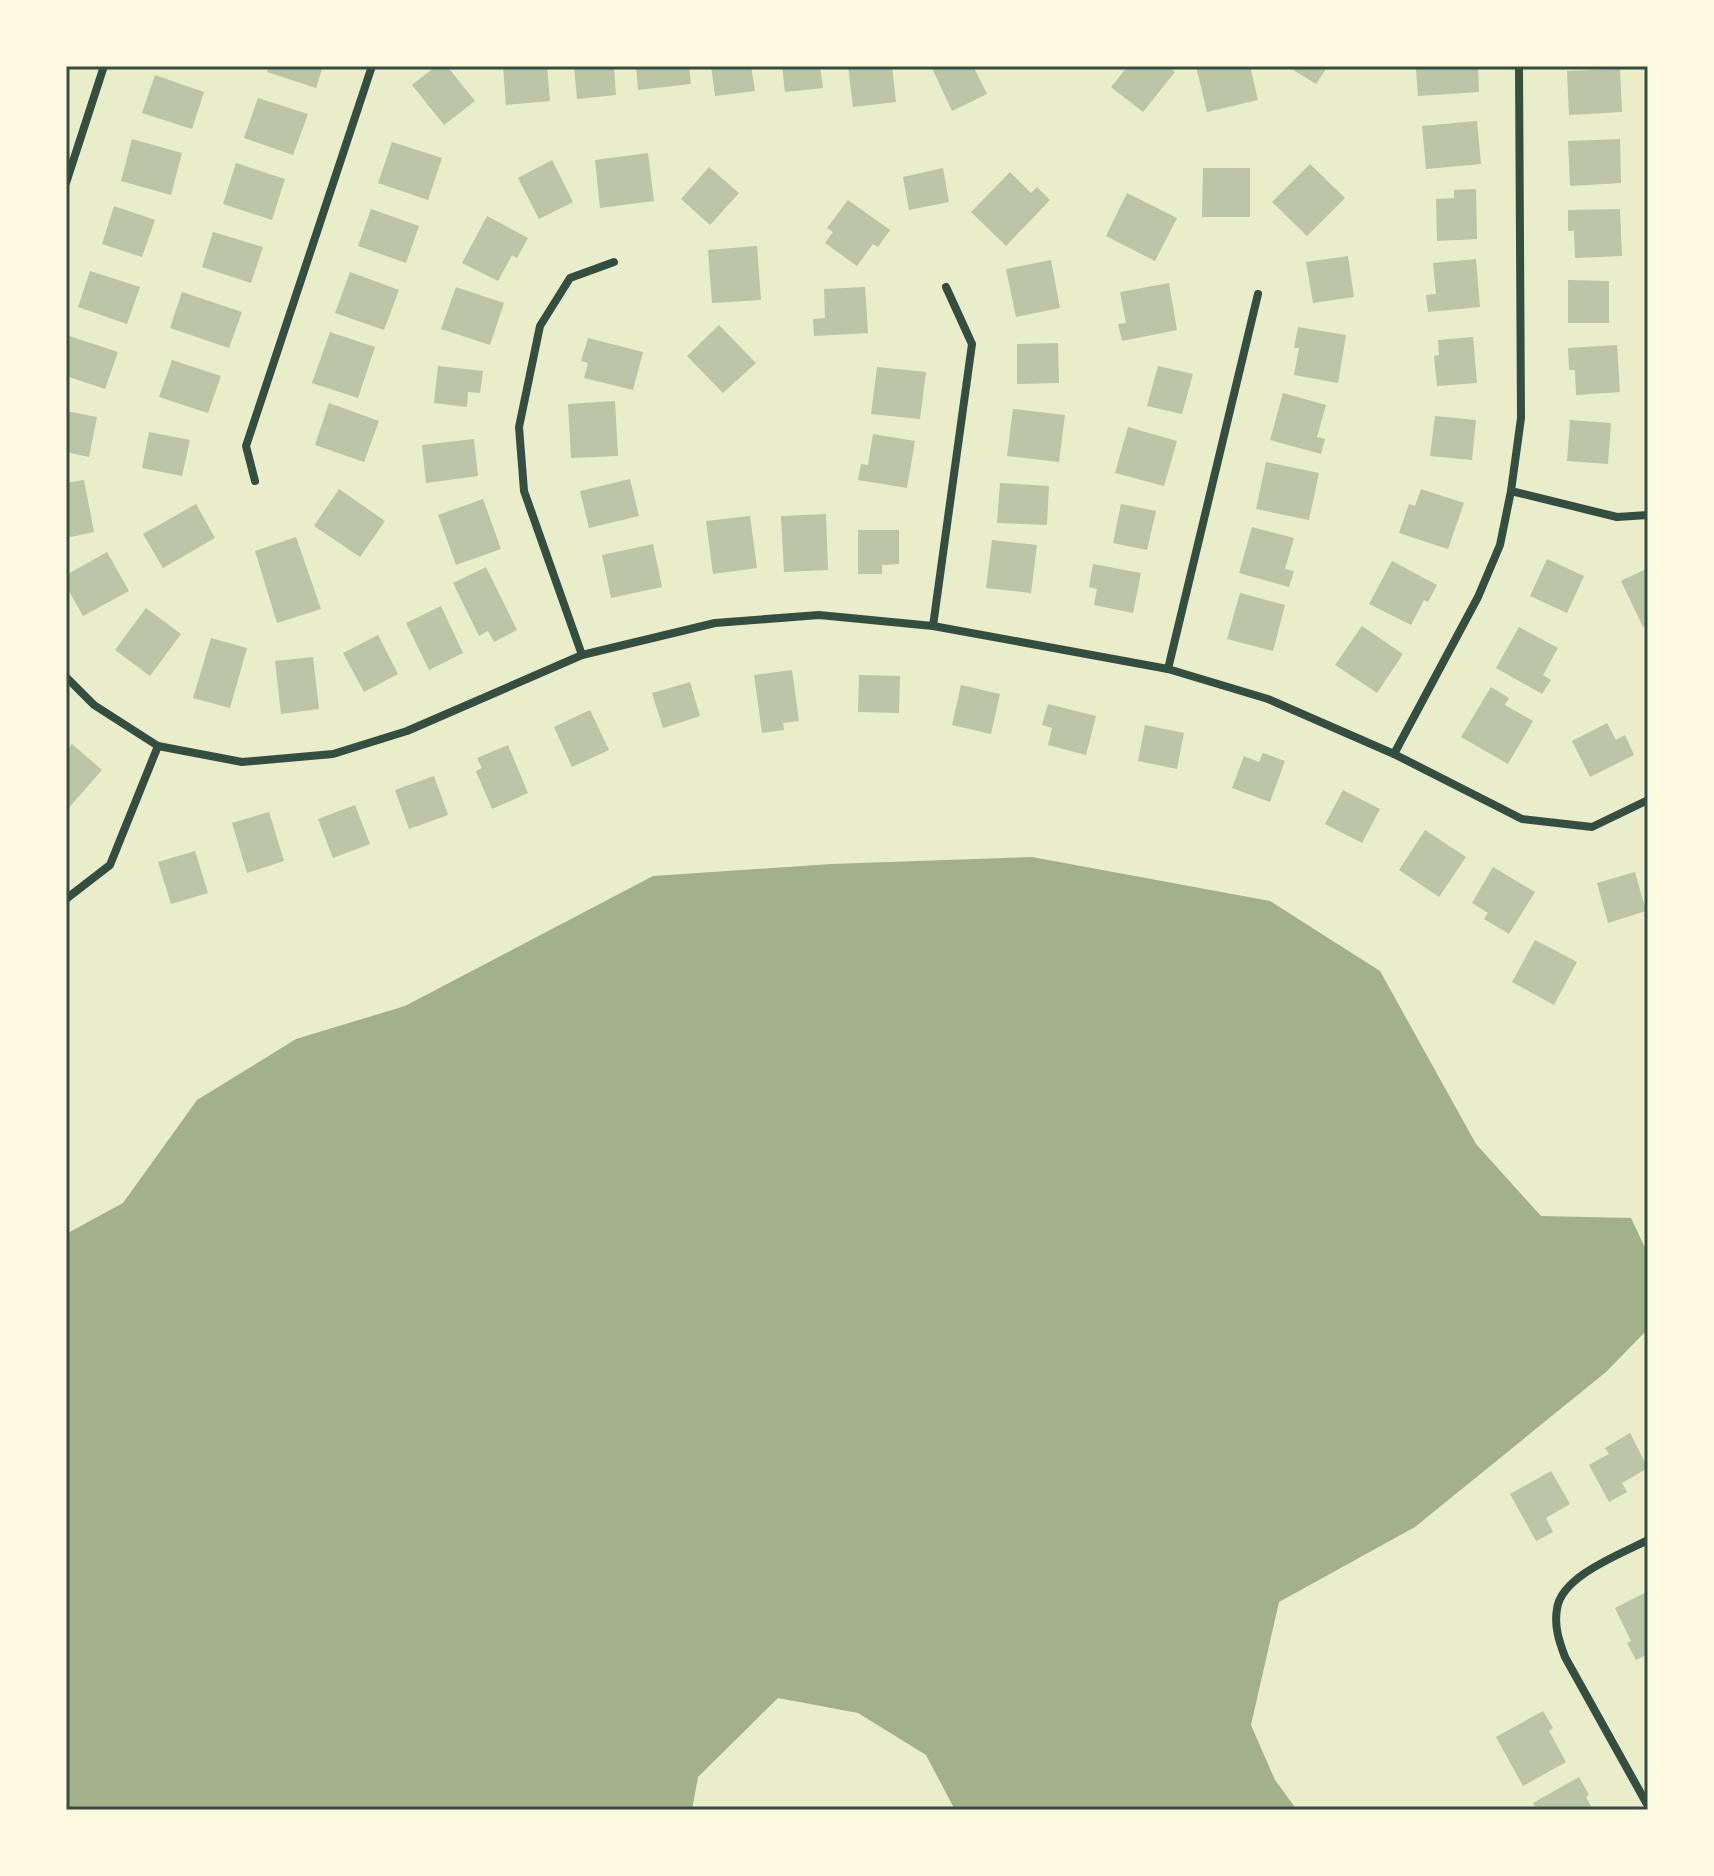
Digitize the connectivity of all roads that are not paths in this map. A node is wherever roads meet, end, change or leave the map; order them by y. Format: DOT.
graph roads {
  1 [pos="104,66"];
  2 [pos="372,66"];
  3 [pos="1519,66"];
  4 [pos="66,183"];
  5 [pos="614,262"];
  6 [pos="946,287"];
  7 [pos="1258,294"];
  8 [pos="255,481"];
  9 [pos="1511,491"];
  10 [pos="1648,515"];
  11 [pos="933,626"];
  12 [pos="582,655"];
  13 [pos="1168,669"];
  14 [pos="66,677"];
  15 [pos="158,746"];
  16 [pos="1394,754"];
  17 [pos="1648,800"];
  18 [pos="66,899"];
  19 [pos="1648,1540"];
  20 [pos="1648,1806"];
  1 -- 4 [label="street"];
  2 -- 8 [label="street"];
  3 -- 9 [label="street"];
  5 -- 12 [label="street"];
  6 -- 11 [label="street"];
  7 -- 13 [label="street"];
  9 -- 10 [label="street"];
  9 -- 16 [label="street"];
  11 -- 12 [label="street"];
  11 -- 13 [label="street"];
  12 -- 15 [label="street"];
  13 -- 16 [label="street"];
  14 -- 15 [label="street"];
  15 -- 18 [label="street"];
  16 -- 17 [label="street"];
  19 -- 20 [label="street"];
}
